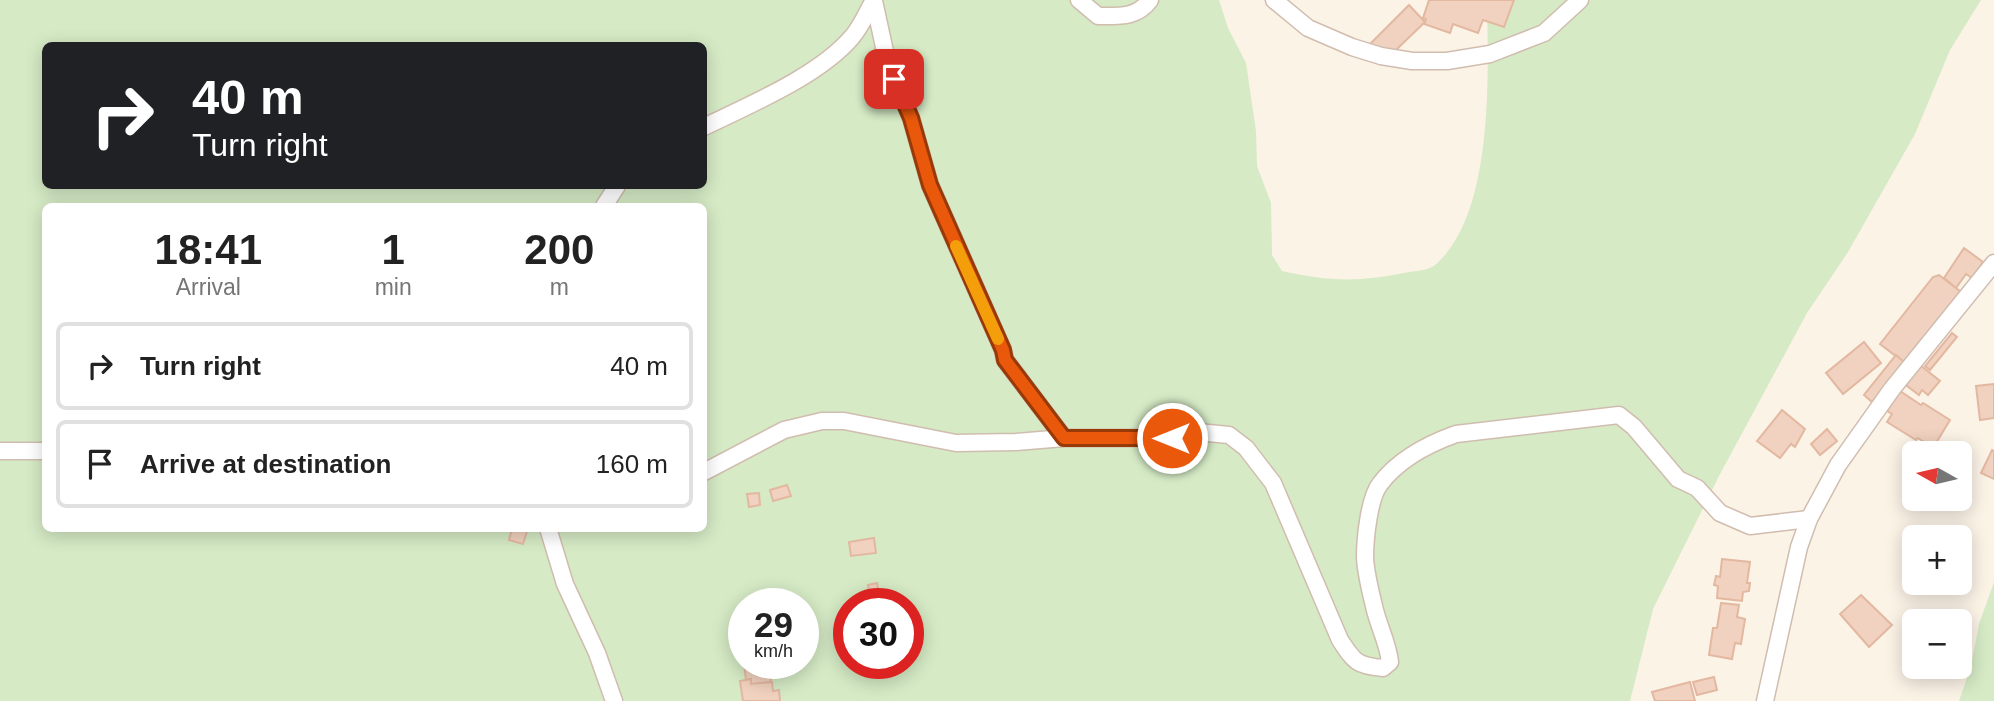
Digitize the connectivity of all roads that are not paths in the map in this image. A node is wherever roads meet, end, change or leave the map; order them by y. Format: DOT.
graph roads {
  1 [pos="874,0"];
  2 [pos="1079,0"];
  3 [pos="1150,0"];
  4 [pos="1274,0"];
  5 [pos="1580,0"];
  6 [pos="707,126"];
  7 [pos="1994,263"];
  8 [pos="1064,438"];
  9 [pos="42,451"];
  10 [pos="0,452"];
  11 [pos="707,470"];
  12 [pos="1809,519"];
  13 [pos="549,532"];
  14 [pos="614,701"];
  15 [pos="1765,701"];
  1 -- 6 [label="street"];
  1 -- 8 [label="street"];
  2 -- 3 [label="street"];
  4 -- 5 [label="street"];
  7 -- 12 [label="street"];
  8 -- 11 [label="street"];
  8 -- 12 [label="street"];
  9 -- 10 [label="street"];
  12 -- 15 [label="street"];
  13 -- 14 [label="street"];
}
